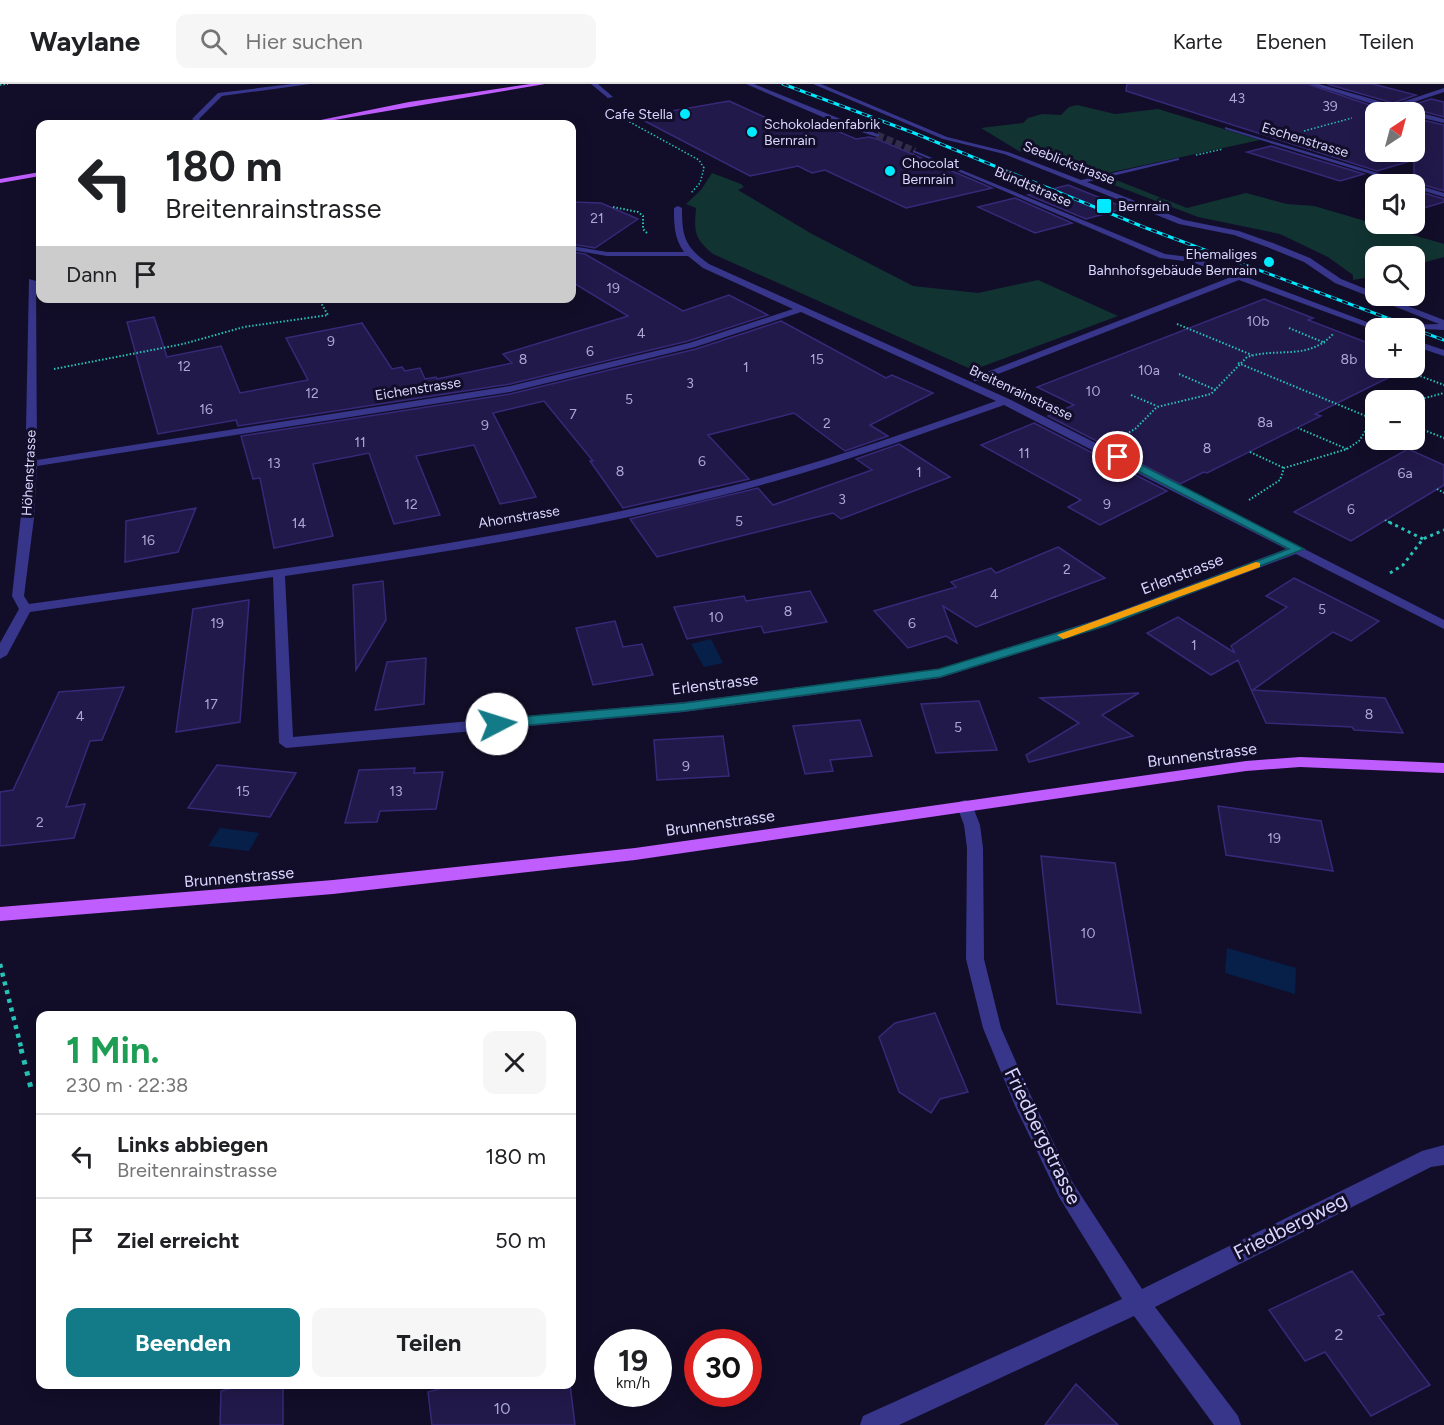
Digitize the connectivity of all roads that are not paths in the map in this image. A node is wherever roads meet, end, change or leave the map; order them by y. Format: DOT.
graph roads {
  1 [pos="307,84"];
  2 [pos="542,84"];
  3 [pos="594,84"];
  4 [pos="749,84"];
  5 [pos="816,84"];
  6 [pos="1313,84"];
  7 [pos="1444,90"];
  8 [pos="610,97"];
  9 [pos="1371,102"];
  10 [pos="1408,102"];
  11 [pos="1425,117"];
  12 [pos="196,120"];
  13 [pos="325,120"];
  14 [pos="1444,121"];
  15 [pos="1227,128"];
  16 [pos="877,135"];
  17 [pos="915,151"];
  18 [pos="1177,159"];
  19 [pos="1377,174"];
  20 [pos="36,175"];
  21 [pos="0,181"];
  22 [pos="1080,182"];
  23 [pos="1425,189"];
  24 [pos="1444,195"];
  25 [pos="678,208"];
  26 [pos="576,249"];
  27 [pos="689,254"];
  28 [pos="1238,277"];
  29 [pos="32,281"];
  30 [pos="801,309"];
  31 [pos="1365,323"];
  32 [pos="1444,325"];
  33 [pos="1425,326"];
  34 [pos="1425,347"];
  35 [pos="1444,353"];
  36 [pos="977,379"];
  37 [pos="1005,401"];
  38 [pos="31,464"];
  39 [pos="1299,549"];
  40 [pos="279,572"];
  41 [pos="25,609"];
  42 [pos="1444,625"];
  43 [pos="0,655"];
  44 [pos="1444,768"];
  45 [pos="965,806"];
  46 [pos="0,914"];
  47 [pos="1444,1155"];
  48 [pos="1138,1303"];
  49 [pos="872,1425"];
  50 [pos="1229,1425"];
  1 -- 12 [label="street"];
  2 -- 13 [label="main road"];
  3 -- 8 [label="street"];
  4 -- 16 [label="street"];
  5 -- 22 [label="street, Seeblickstrasse"];
  6 -- 9 [label="street"];
  7 -- 10 [label="street"];
  11 -- 14 [label="street"];
  15 -- 19 [label="street, Eschenstrasse"];
  17 -- 28 [label="street, Bündtstrasse"];
  18 -- 22 [label="street"];
  20 -- 21 [label="main road"];
  22 -- 32 [label="street, Seeblickstrasse"];
  23 -- 24 [label="street"];
  25 -- 27 [label="street, Breitenrainstrasse"];
  26 -- 27 [label="street"];
  27 -- 30 [label="street, Breitenrainstrasse"];
  28 -- 31 [label="street, Bündtstrasse"];
  28 -- 36 [label="street"];
  29 -- 38 [label="street, Höhenstrasse"];
  30 -- 37 [label="street, Breitenrainstrasse"];
  30 -- 38 [label="street, Eichenstrasse"];
  32 -- 33 [label="street"];
  34 -- 35 [label="street"];
  37 -- 39 [label="street, Breitenrainstrasse"];
  37 -- 40 [label="street, Ahornstrasse"];
  38 -- 41 [label="street, Höhenstrasse"];
  39 -- 40 [label="street, Erlenstrasse"];
  39 -- 42 [label="street, Breitenrainstrasse"];
  40 -- 41 [label="street, Ahornstrasse"];
  41 -- 43 [label="street"];
  44 -- 45 [label="main road, Brunnenstrasse"];
  45 -- 46 [label="main road, Brunnenstrasse"];
  45 -- 48 [label="street, Friedbergstrasse"];
  47 -- 48 [label="street, Friedbergweg"];
  48 -- 49 [label="street, Friedbergweg"];
  48 -- 50 [label="street, Friedbergstrasse"];
}
